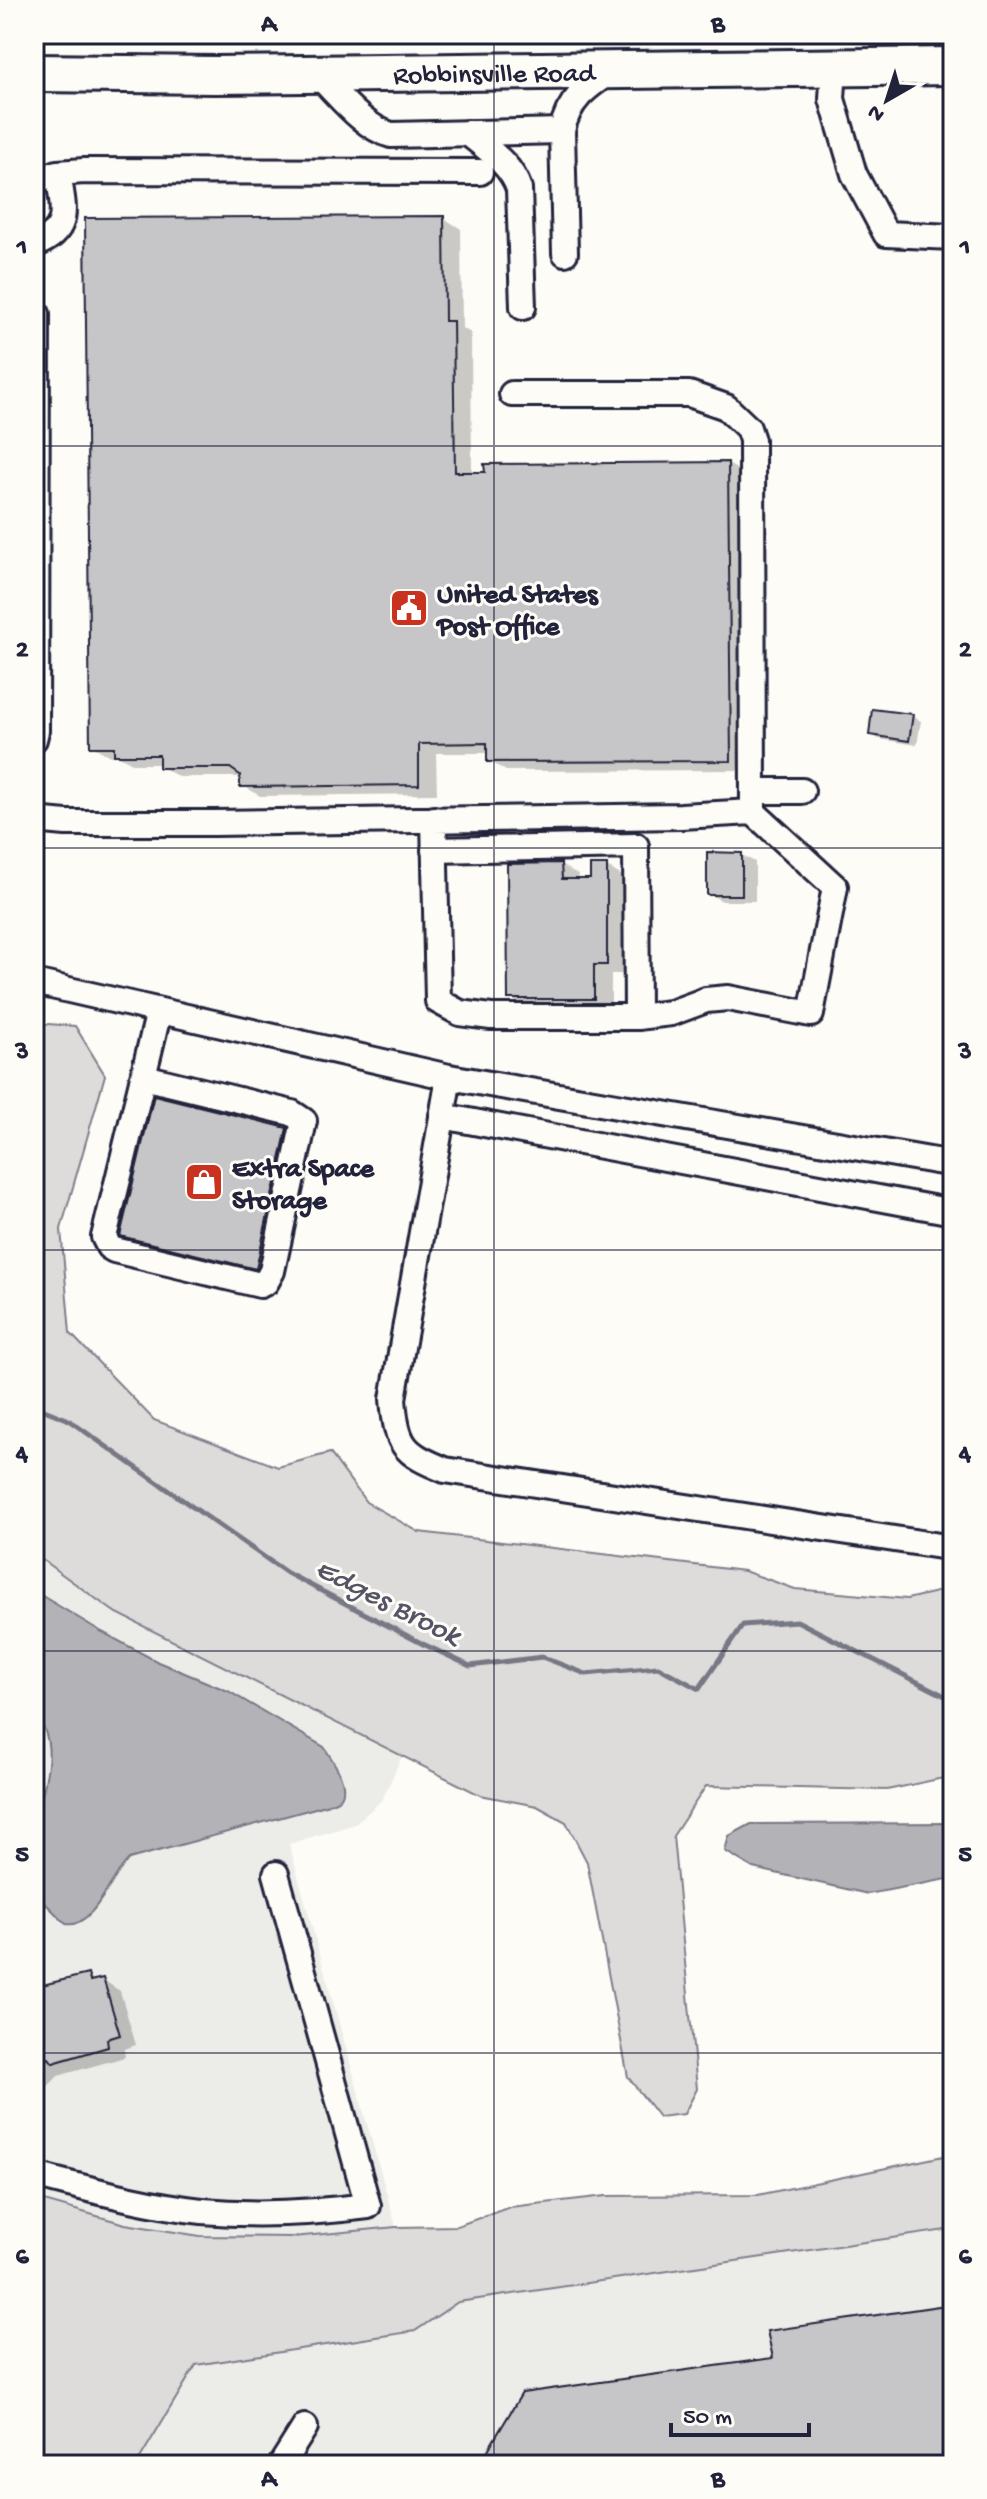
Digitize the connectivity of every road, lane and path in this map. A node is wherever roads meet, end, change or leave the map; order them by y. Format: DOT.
graph roads {
  1 [pos="953,38"];
  2 [pos="834,66"];
  3 [pos="953,66"];
  4 [pos="613,70"];
  5 [pos="317,74"];
  6 [pos="38,75"];
  7 [pos="378,131"];
  8 [pos="562,131"];
  9 [pos="468,133"];
  10 [pos="375,172"];
  11 [pos="480,172"];
  12 [pos="58,173"];
  13 [pos="34,181"];
  14 [pos="953,237"];
  15 [pos="34,245"];
  16 [pos="565,253"];
  17 [pos="523,307"];
  18 [pos="37,314"];
  19 [pos="512,394"];
  20 [pos="34,739"];
  21 [pos="802,791"];
  22 [pos="753,802"];
  23 [pos="434,819"];
  24 [pos="34,820"];
  25 [pos="434,850"];
  26 [pos="34,982"];
  27 [pos="159,1011"];
  28 [pos="637,1017"];
  29 [pos="144,1077"];
  30 [pos="449,1077"];
  31 [pos="442,1116"];
  32 [pos="953,1164"];
  33 [pos="953,1212"];
  34 [pos="953,1548"];
  35 [pos="276,1874"];
  36 [pos="34,2175"];
  37 [pos="305,2427"];
  38 [pos="281,2465"];
  1 -- 2 [label="highway"];
  2 -- 3 [label="highway, Robbinsville Road"];
  2 -- 4 [label="highway, Robbinsville Road"];
  2 -- 14 [label="street"];
  4 -- 5 [label="highway, Robbinsville Road"];
  4 -- 8 [label="street"];
  5 -- 6 [label="highway, Robbinsville Road"];
  5 -- 7 [label="street"];
  7 -- 9 [label="street"];
  7 -- 10 [label="street"];
  8 -- 9 [label="street"];
  8 -- 16 [label="street"];
  9 -- 17 [label="street"];
  10 -- 11 [label="street"];
  10 -- 12 [label="street"];
  12 -- 13 [label="street"];
  12 -- 15 [label="street"];
  18 -- 20 [label="street"];
  19 -- 22 [label="street"];
  21 -- 22 [label="street"];
  22 -- 23 [label="street"];
  22 -- 28 [label="street"];
  23 -- 24 [label="street"];
  23 -- 25 [label="street"];
  25 -- 28 [label="street"];
  25 -- 28 [label="street"];
  26 -- 27 [label="street"];
  27 -- 29 [label="street"];
  27 -- 30 [label="street"];
  29 -- 29 [label="street"];
  30 -- 31 [label="street"];
  30 -- 32 [label="street"];
  31 -- 33 [label="street"];
  31 -- 34 [label="street"];
  35 -- 36 [label="street"];
  37 -- 38 [label="street"];
}
